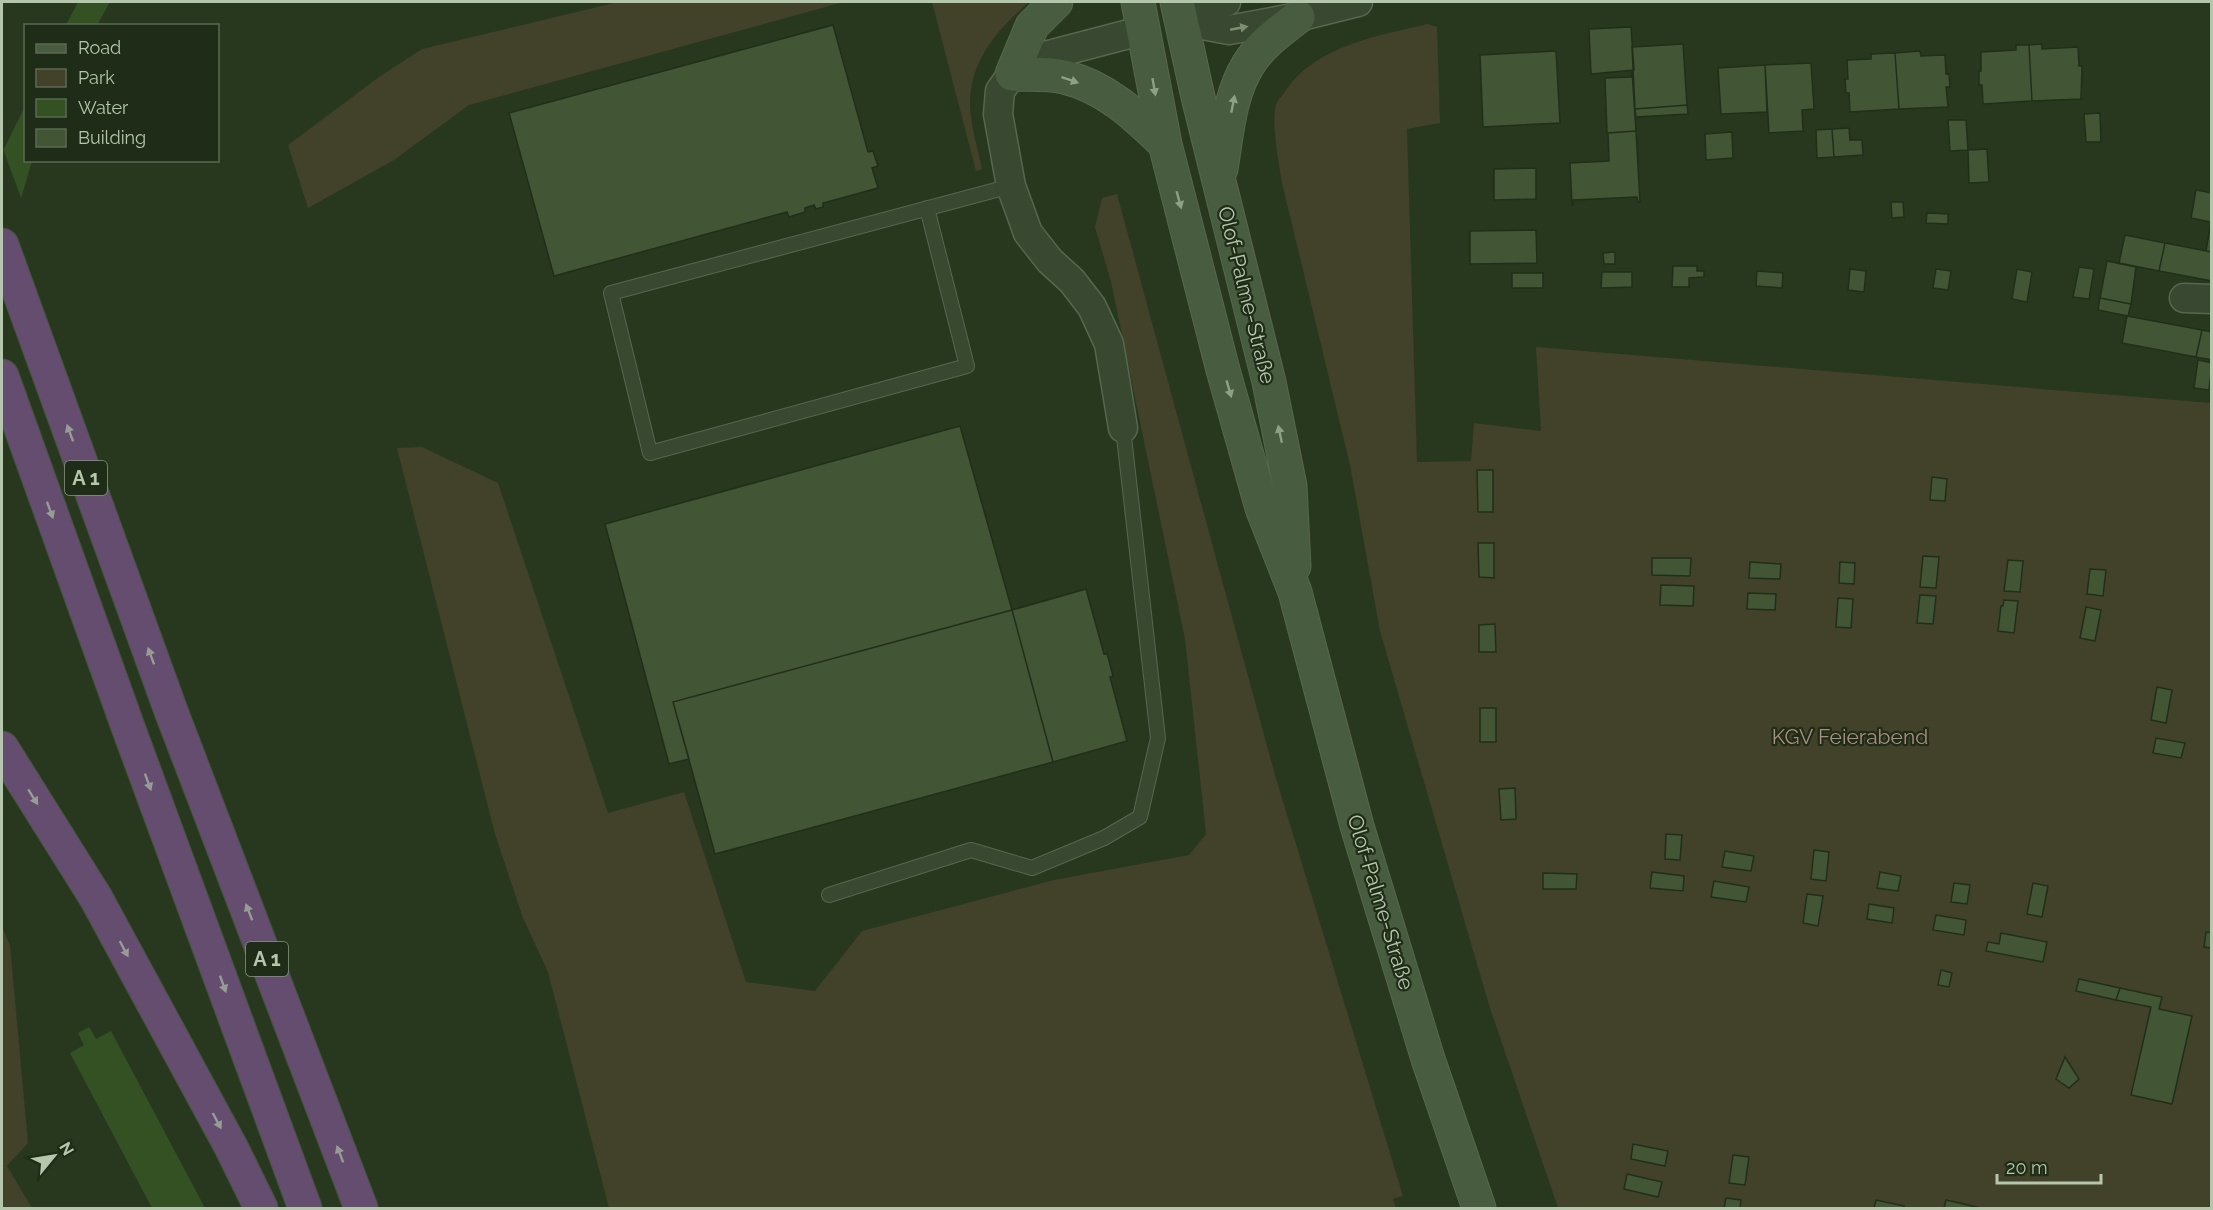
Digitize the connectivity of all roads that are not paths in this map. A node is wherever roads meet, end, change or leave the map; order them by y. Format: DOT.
graph roads {
  1 [pos="1056,2"];
  2 [pos="1226,2"];
  3 [pos="1358,2"];
  4 [pos="1180,11"];
  5 [pos="1141,16"];
  6 [pos="1298,17"];
  7 [pos="1012,74"];
  8 [pos="1165,144"];
  9 [pos="1219,182"];
  10 [pos="1011,186"];
  11 [pos="927,208"];
  12 [pos="2,245"];
  13 [pos="2,376"];
  14 [pos="1123,428"];
  15 [pos="1295,592"];
  16 [pos="2,748"];
  17 [pos="829,895"];
  18 [pos="261,1209"];
  19 [pos="305,1209"];
  20 [pos="361,1209"];
  21 [pos="1479,1209"];
  1 -- 7 [label="main road"];
  2 -- 4 [label="street"];
  3 -- 6 [label="street"];
  4 -- 6 [label="street, one-way"];
  4 -- 9 [label="main road, Olof-Palme-Straße"];
  5 -- 7 [label="street, Olof-Palme-Straße"];
  5 -- 8 [label="main road, Olof-Palme-Straße, one-way"];
  9 -- 6 [label="main road, one-way"];
  7 -- 8 [label="main road, one-way"];
  7 -- 10 [label="street"];
  8 -- 15 [label="main road, Olof-Palme-Straße, one-way"];
  15 -- 9 [label="main road, Olof-Palme-Straße, one-way"];
  10 -- 11 [label="lane"];
  10 -- 14 [label="street"];
  11 -- 11 [label="lane"];
  20 -- 12 [label="highway, A 1, one-way"];
  13 -- 19 [label="highway, A 1, one-way"];
  14 -- 17 [label="lane"];
  15 -- 21 [label="main road, Olof-Palme-Straße"];
  16 -- 18 [label="highway, one-way"];
}
